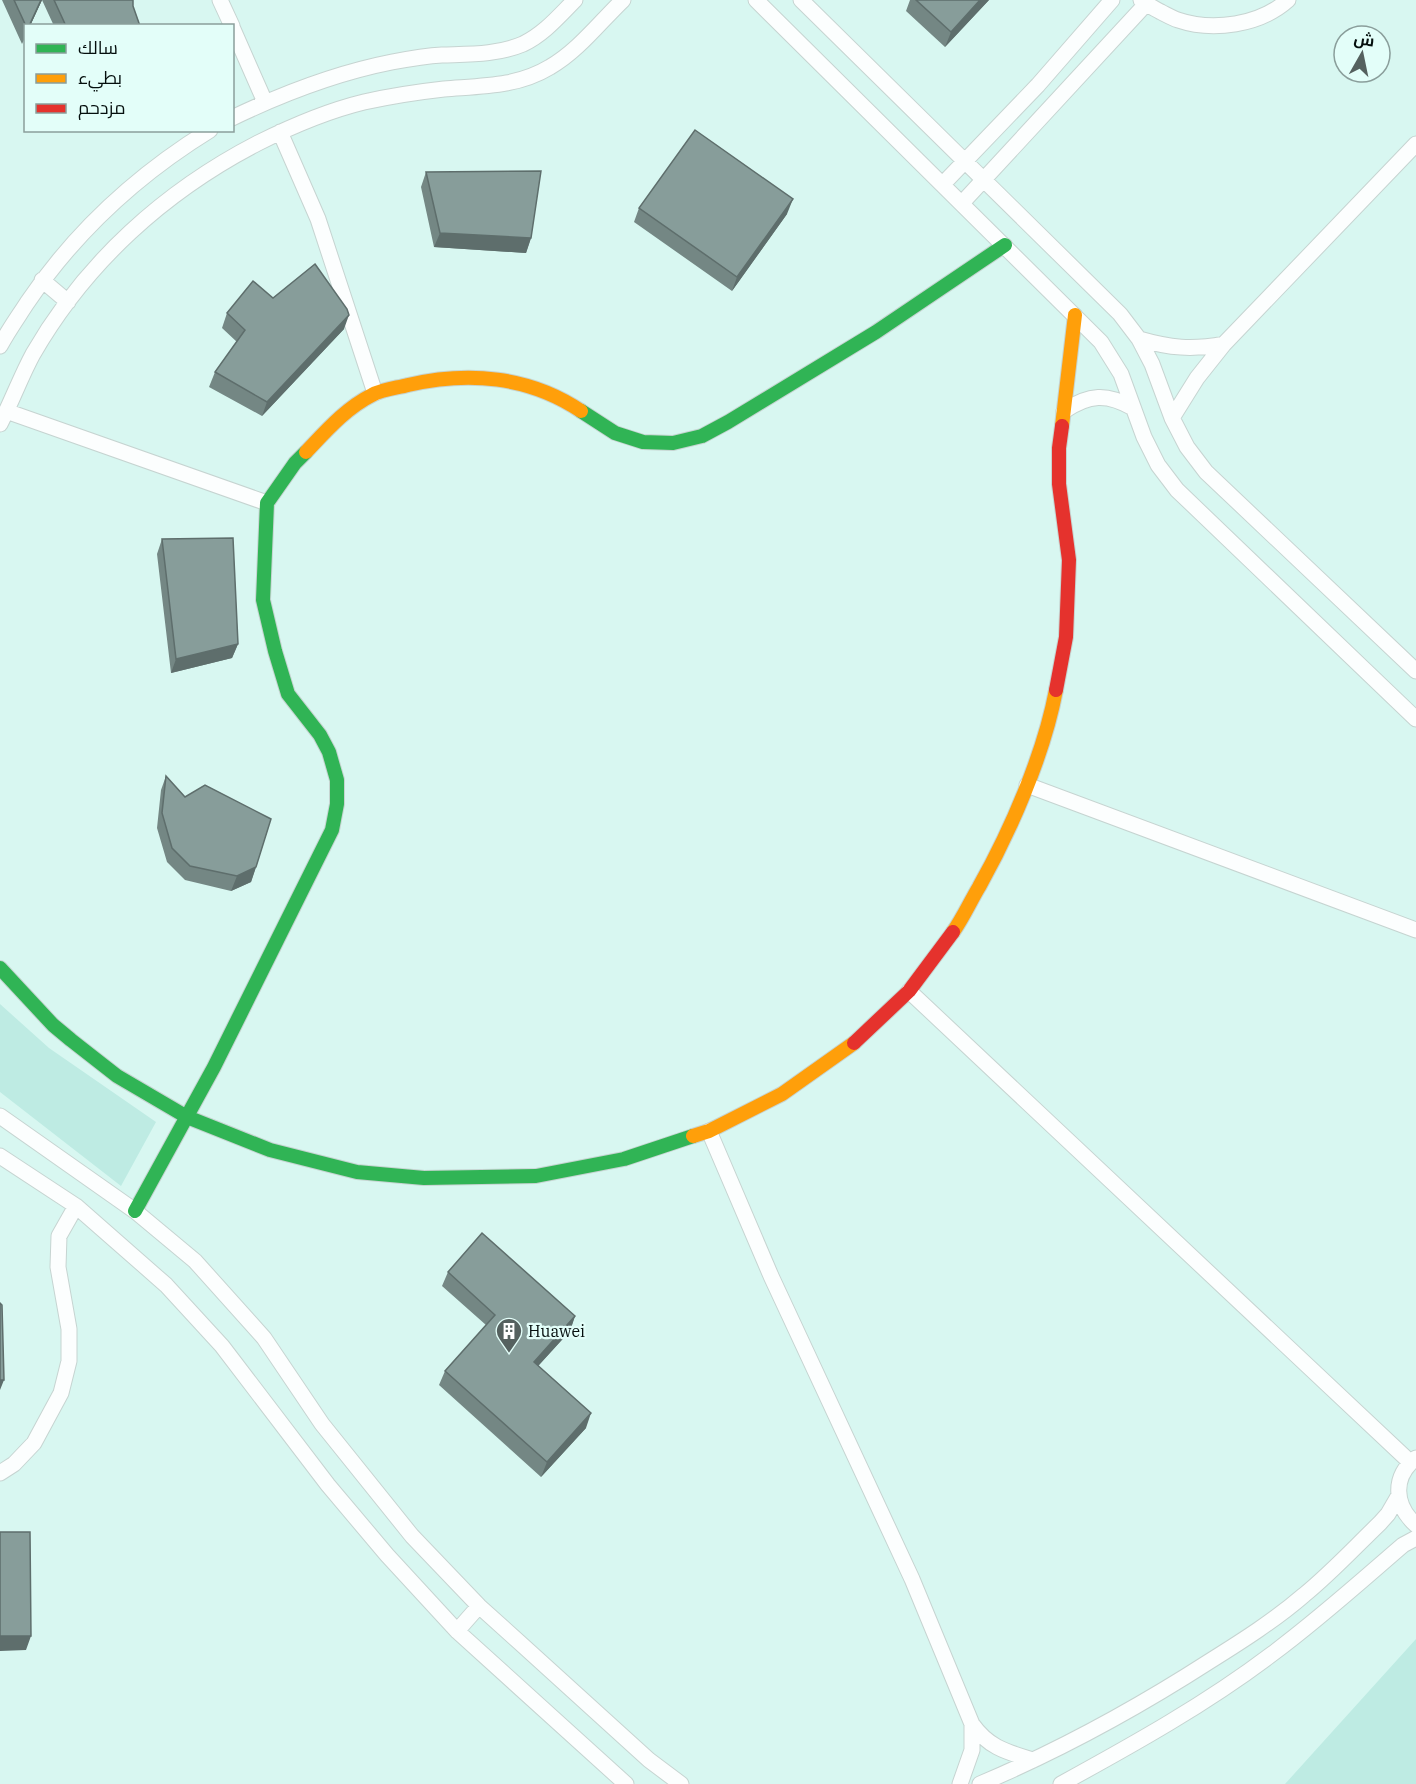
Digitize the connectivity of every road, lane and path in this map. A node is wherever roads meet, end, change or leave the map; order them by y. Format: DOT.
graph roads {
  1 [pos="220,0"];
  2 [pos="575,0"];
  3 [pos="623,0"];
  4 [pos="756,0"];
  5 [pos="801,0"];
  6 [pos="1112,0"];
  7 [pos="1288,0"];
  8 [pos="1144,2"];
  9 [pos="231,24"];
  10 [pos="234,31"];
  11 [pos="265,102"];
  12 [pos="234,117"];
  13 [pos="207,132"];
  14 [pos="279,132"];
  15 [pos="1416,144"];
  16 [pos="965,160"];
  17 [pos="984,180"];
  18 [pos="943,184"];
  19 [pos="962,203"];
  20 [pos="1005,245"];
  21 [pos="42,280"];
  22 [pos="68,302"];
  23 [pos="1076,315"];
  24 [pos="1139,339"];
  25 [pos="1224,344"];
  26 [pos="0,346"];
  27 [pos="375,393"];
  28 [pos="1133,408"];
  29 [pos="1064,411"];
  30 [pos="3,418"];
  31 [pos="1172,418"];
  32 [pos="267,503"];
  33 [pos="1416,671"];
  34 [pos="1416,719"];
  35 [pos="1027,785"];
  36 [pos="1416,930"];
  37 [pos="0,968"];
  38 [pos="909,991"];
  39 [pos="0,1116"];
  40 [pos="187,1117"];
  41 [pos="709,1131"];
  42 [pos="0,1156"];
  43 [pos="76,1206"];
  44 [pos="135,1211"];
  45 [pos="1413,1460"];
  46 [pos="0,1473"];
  47 [pos="1399,1495"];
  48 [pos="1416,1525"];
  49 [pos="1416,1538"];
  50 [pos="479,1606"];
  51 [pos="457,1631"];
  52 [pos="972,1724"];
  53 [pos="1033,1760"];
  54 [pos="626,1784"];
  55 [pos="681,1784"];
  56 [pos="960,1784"];
  57 [pos="980,1784"];
  58 [pos="1061,1784"];
  1 -- 9 [label="street"];
  2 -- 11 [label="street"];
  3 -- 14 [label="street"];
  4 -- 18 [label="street"];
  5 -- 16 [label="street"];
  6 -- 16 [label="street"];
  7 -- 8 [label="street"];
  8 -- 17 [label="street"];
  10 -- 11 [label="street"];
  11 -- 12 [label="street"];
  13 -- 21 [label="street"];
  14 -- 22 [label="street"];
  14 -- 27 [label="street"];
  15 -- 25 [label="street"];
  16 -- 17 [label="street"];
  16 -- 18 [label="street"];
  17 -- 19 [label="street"];
  17 -- 24 [label="street"];
  18 -- 19 [label="street"];
  19 -- 20 [label="street"];
  20 -- 23 [label="street"];
  20 -- 27 [label="street"];
  21 -- 22 [label="street"];
  21 -- 26 [label="street"];
  22 -- 30 [label="street"];
  23 -- 28 [label="street"];
  23 -- 29 [label="street"];
  24 -- 25 [label="street"];
  24 -- 31 [label="street"];
  25 -- 31 [label="street"];
  27 -- 32 [label="street"];
  28 -- 29 [label="street"];
  28 -- 34 [label="street"];
  29 -- 35 [label="street"];
  30 -- 32 [label="street"];
  31 -- 33 [label="street"];
  32 -- 40 [label="street"];
  35 -- 36 [label="street"];
  35 -- 38 [label="street"];
  37 -- 40 [label="street"];
  38 -- 41 [label="street"];
  38 -- 45 [label="street"];
  39 -- 44 [label="street"];
  40 -- 41 [label="street"];
  40 -- 44 [label="street"];
  41 -- 52 [label="street"];
  42 -- 43 [label="street"];
  43 -- 46 [label="street"];
  43 -- 51 [label="street"];
  44 -- 50 [label="street"];
  45 -- 47 [label="street"];
  47 -- 48 [label="street"];
  47 -- 53 [label="street"];
  49 -- 58 [label="street"];
  50 -- 51 [label="street"];
  50 -- 55 [label="street"];
  51 -- 54 [label="street"];
  52 -- 53 [label="street"];
  52 -- 56 [label="street"];
  53 -- 57 [label="street"];
}
